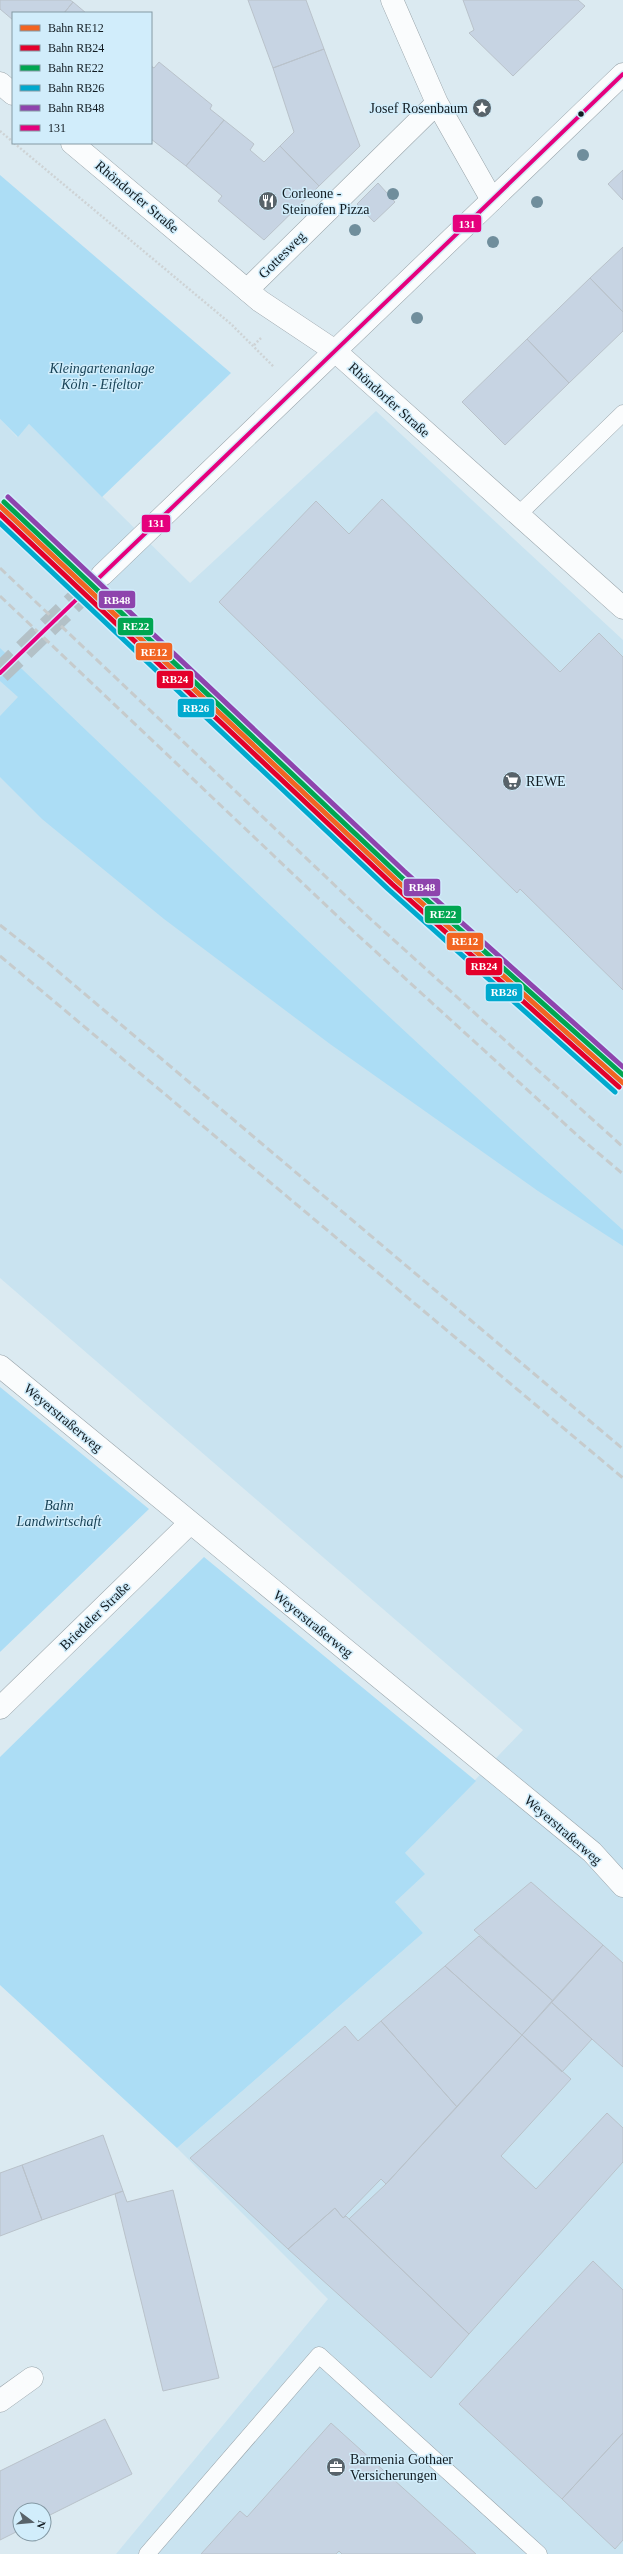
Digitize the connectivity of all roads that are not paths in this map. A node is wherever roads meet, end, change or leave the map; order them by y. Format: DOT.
graph roads {
  1 [pos="392,0"];
  2 [pos="623,74"];
  3 [pos="0,83"];
  4 [pos="12,93"];
  5 [pos="436,103"];
  6 [pos="73,144"];
  7 [pos="492,200"];
  8 [pos="247,290"];
  9 [pos="335,351"];
  10 [pos="623,413"];
  11 [pos="519,514"];
  12 [pos="102,575"];
  13 [pos="623,608"];
  14 [pos="0,1366"];
  15 [pos="190,1523"];
  16 [pos="0,1708"];
  17 [pos="623,1886"];
  18 [pos="32,2378"];
  19 [pos="0,2401"];
  20 [pos="147,2554"];
  21 [pos="539,2554"];
  1 -- 5 [label="street"];
  2 -- 7 [label="street"];
  3 -- 4 [label="street"];
  5 -- 7 [label="street"];
  5 -- 8 [label="street, Gottesweg"];
  6 -- 8 [label="street, Rhöndorfer Straße"];
  7 -- 9 [label="street"];
  8 -- 9 [label="street, Rhöndorfer Straße"];
  9 -- 11 [label="street, Rhöndorfer Straße"];
  9 -- 12 [label="street"];
  10 -- 11 [label="lane"];
  11 -- 13 [label="street, Rhöndorfer Straße"];
  14 -- 15 [label="street, Weyerstraßerweg"];
  15 -- 16 [label="street, Briedeler Straße"];
  15 -- 17 [label="street, Weyerstraßerweg"];
  18 -- 19 [label="street"];
  20 -- 21 [label="lane"];
}
